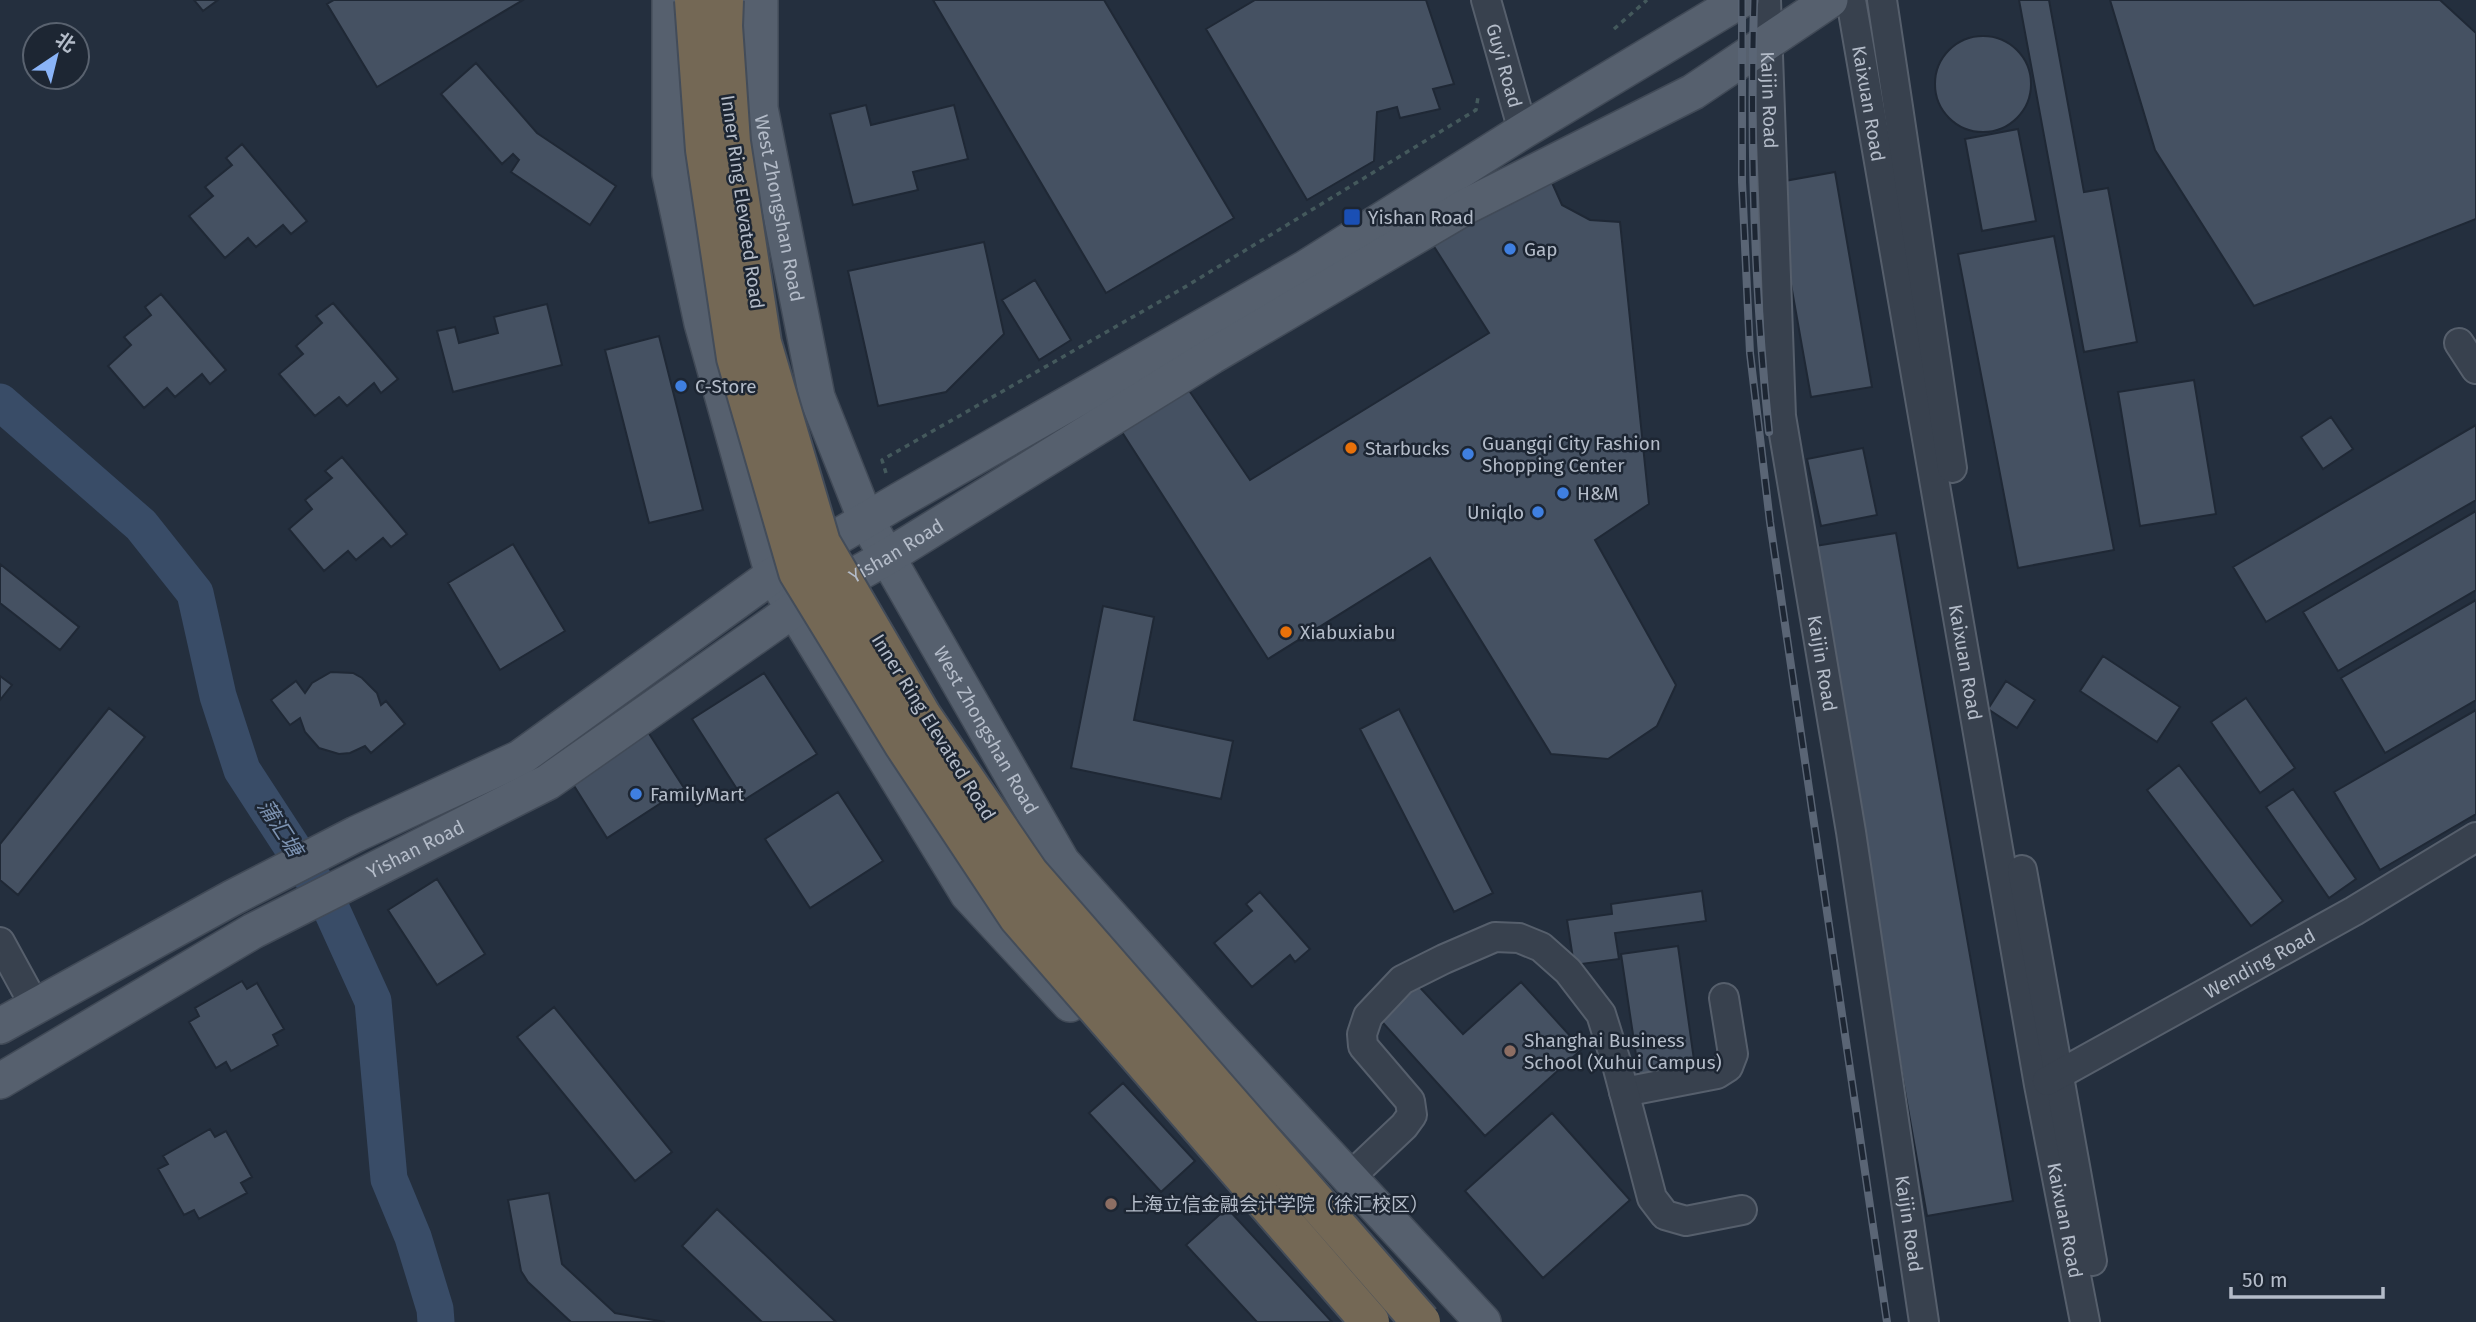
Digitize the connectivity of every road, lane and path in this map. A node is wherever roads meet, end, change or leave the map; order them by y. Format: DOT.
graph roads {
  1 [pos="670,0"];
  2 [pos="694,0"];
  3 [pos="724,0"];
  4 [pos="760,0"];
  5 [pos="1486,0"];
  6 [pos="1647,0"];
  7 [pos="1741,0"];
  8 [pos="1766,0"];
  9 [pos="1830,0"];
  10 [pos="1851,0"];
  11 [pos="1882,0"];
  12 [pos="1614,29"];
  13 [pos="1768,42"];
  14 [pos="1478,97"];
  15 [pos="1522,131"];
  16 [pos="2459,343"];
  17 [pos="2476,369"];
  18 [pos="886,473"];
  19 [pos="866,520"];
  20 [pos="887,557"];
  21 [pos="773,575"];
  22 [pos="793,610"];
  23 [pos="2476,837"];
  24 [pos="0,942"];
  25 [pos="1724,998"];
  26 [pos="35,1006"];
  27 [pos="0,1026"];
  28 [pos="2050,1079"];
  29 [pos="0,1081"];
  30 [pos="1625,1092"];
  31 [pos="1350,1177"];
  32 [pos="1742,1210"];
  33 [pos="1368,1322"];
  34 [pos="1421,1322"];
  35 [pos="1483,1322"];
  36 [pos="1924,1322"];
  37 [pos="2085,1322"];
  38 [pos="2103,1322"];
  1 -- 21 [label="main road"];
  2 -- 33 [label="highway, Inner Ring Elevated Road, bridge"];
  3 -- 34 [label="highway, Inner Ring Elevated Road, bridge"];
  4 -- 19 [label="main road, West Zhongshan Road"];
  5 -- 15 [label="street, Guyi Road"];
  6 -- 12 [label="path"];
  7 -- 15 [label="main road, Yishan Road"];
  8 -- 13 [label="street, Kaijin Road"];
  9 -- 13 [label="main road, Yishan Road"];
  10 -- 28 [label="street, Kaixuan Road"];
  11 -- 28 [label="street, Kaixuan Road"];
  13 -- 20 [label="main road, Yishan Road"];
  13 -- 36 [label="street, Kaijin Road"];
  14 -- 18 [label="path"];
  15 -- 19 [label="main road, Yishan Road"];
  16 -- 17 [label="street"];
  19 -- 20 [label="main road, West Zhongshan Road"];
  19 -- 21 [label="main road, Yishan Road"];
  20 -- 22 [label="main road, Yishan Road"];
  20 -- 31 [label="main road, West Zhongshan Road"];
  21 -- 22 [label="main road"];
  21 -- 26 [label="main road, Yishan Road"];
  22 -- 29 [label="main road, Yishan Road"];
  22 -- 33 [label="main road"];
  23 -- 28 [label="street, Wending Road"];
  24 -- 26 [label="street"];
  25 -- 30 [label="street"];
  26 -- 27 [label="main road, Yishan Road"];
  28 -- 37 [label="street, Kaixuan Road"];
  28 -- 38 [label="street, Kaixuan Road"];
  30 -- 31 [label="street"];
  30 -- 32 [label="street"];
  31 -- 35 [label="main road, West Zhongshan Road"];
}
